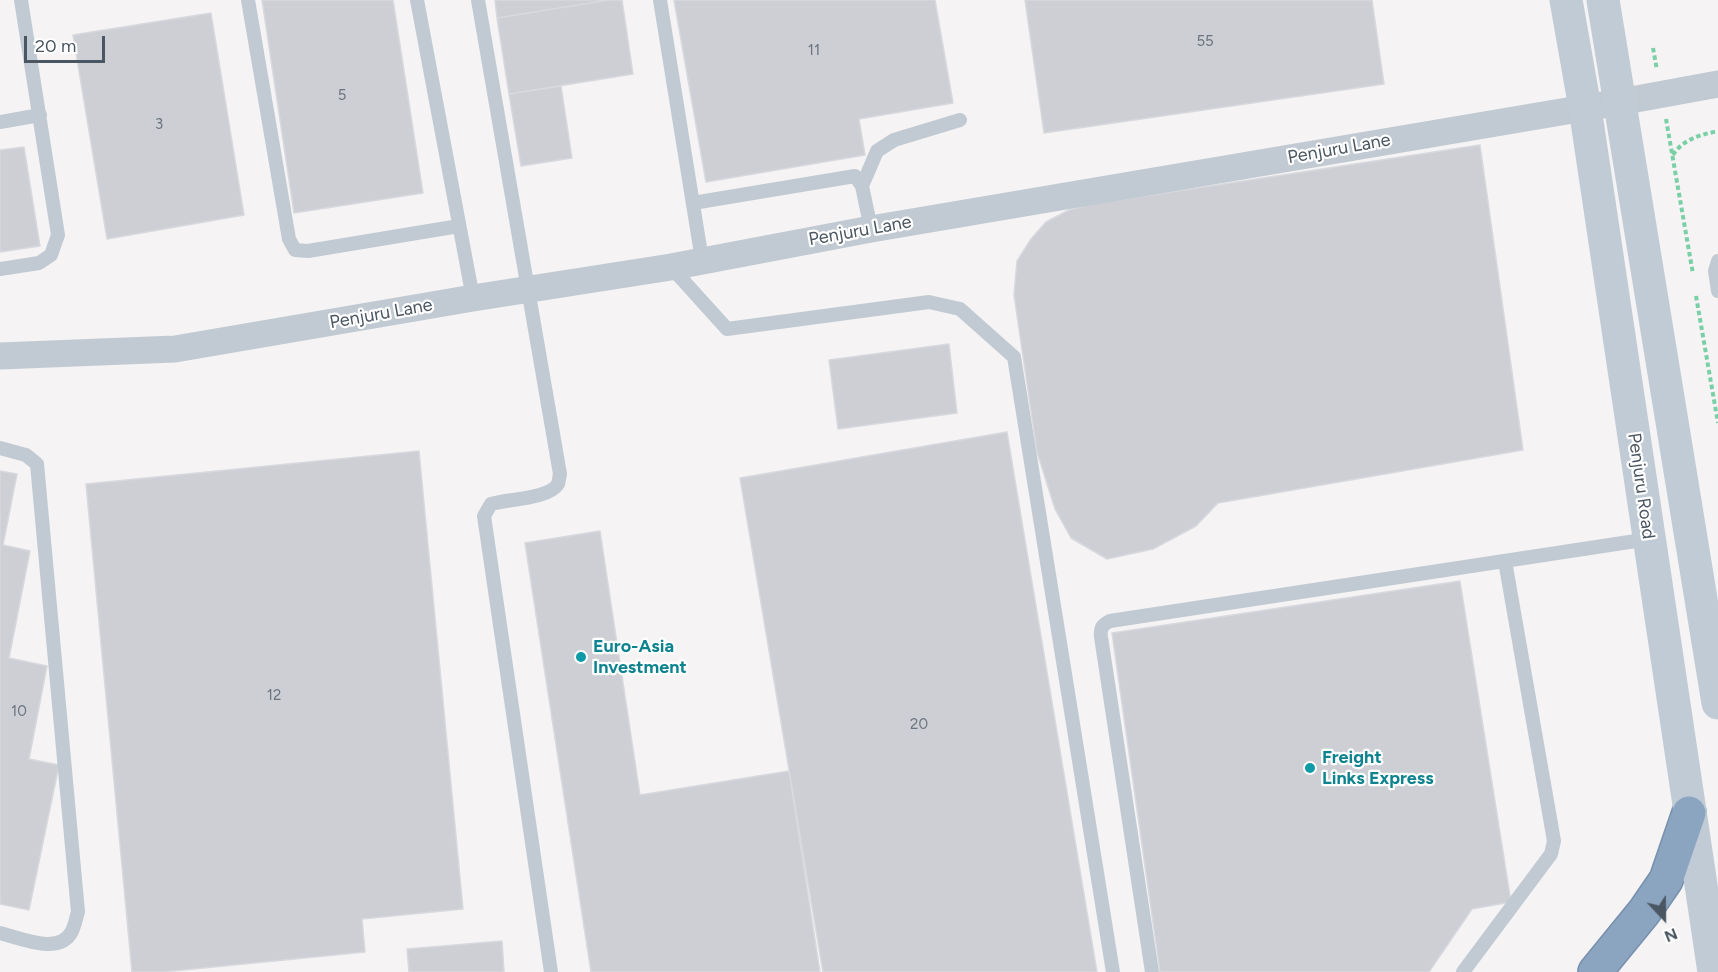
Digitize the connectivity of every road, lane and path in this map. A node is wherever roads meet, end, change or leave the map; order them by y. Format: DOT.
graph roads {
  1 [pos="21,0"];
  2 [pos="249,0"];
  3 [pos="417,0"];
  4 [pos="478,0"];
  5 [pos="660,0"];
  6 [pos="1566,0"];
  7 [pos="1603,0"];
  8 [pos="1653,48"];
  9 [pos="1718,84"];
  10 [pos="1662,94"];
  11 [pos="1620,102"];
  12 [pos="1586,108"];
  13 [pos="40,115"];
  14 [pos="960,120"];
  15 [pos="0,122"];
  16 [pos="1718,131"];
  17 [pos="1673,156"];
  18 [pos="862,186"];
  19 [pos="693,203"];
  20 [pos="459,226"];
  21 [pos="871,229"];
  22 [pos="702,260"];
  23 [pos="1718,261"];
  24 [pos="671,267"];
  25 [pos="0,269"];
  26 [pos="1694,284"];
  27 [pos="528,289"];
  28 [pos="1718,291"];
  29 [pos="1696,295"];
  30 [pos="473,298"];
  31 [pos="0,356"];
  32 [pos="1718,423"];
  33 [pos="0,448"];
  34 [pos="1649,539"];
  35 [pos="1505,561"];
  36 [pos="1718,703"];
  37 [pos="1689,813"];
  38 [pos="0,933"];
  39 [pos="551,972"];
  40 [pos="1113,972"];
  41 [pos="1152,972"];
  42 [pos="1464,972"];
  43 [pos="1595,972"];
  44 [pos="1714,972"];
  1 -- 13 [label="lane"];
  2 -- 20 [label="lane"];
  3 -- 20 [label="lane"];
  4 -- 27 [label="lane"];
  5 -- 19 [label="lane"];
  6 -- 12 [label="main road, Penjuru Road"];
  7 -- 11 [label="main road"];
  8 -- 10 [label="path"];
  9 -- 10 [label="street, Penjuru Lane"];
  10 -- 11 [label="street, Penjuru Lane"];
  10 -- 17 [label="path"];
  11 -- 12 [label="street, Penjuru Lane"];
  11 -- 36 [label="main road"];
  12 -- 21 [label="street, Penjuru Lane"];
  12 -- 34 [label="main road, Penjuru Road"];
  13 -- 15 [label="lane"];
  13 -- 25 [label="lane"];
  14 -- 18 [label="lane"];
  16 -- 17 [label="path"];
  17 -- 26 [label="path"];
  18 -- 19 [label="lane"];
  18 -- 21 [label="lane"];
  19 -- 22 [label="lane"];
  20 -- 30 [label="lane"];
  21 -- 22 [label="street, Penjuru Lane"];
  22 -- 24 [label="street, Penjuru Lane"];
  23 -- 28 [label="lane"];
  24 -- 27 [label="street, Penjuru Lane"];
  24 -- 40 [label="lane"];
  27 -- 30 [label="street, Penjuru Lane"];
  27 -- 39 [label="lane"];
  29 -- 32 [label="path"];
  30 -- 31 [label="street, Penjuru Lane"];
  33 -- 38 [label="lane"];
  34 -- 35 [label="lane"];
  34 -- 37 [label="main road, Penjuru Road"];
  35 -- 41 [label="lane"];
  35 -- 42 [label="lane"];
  37 -- 43 [label="highway"];
  37 -- 44 [label="main road, Penjuru Road"];
}
